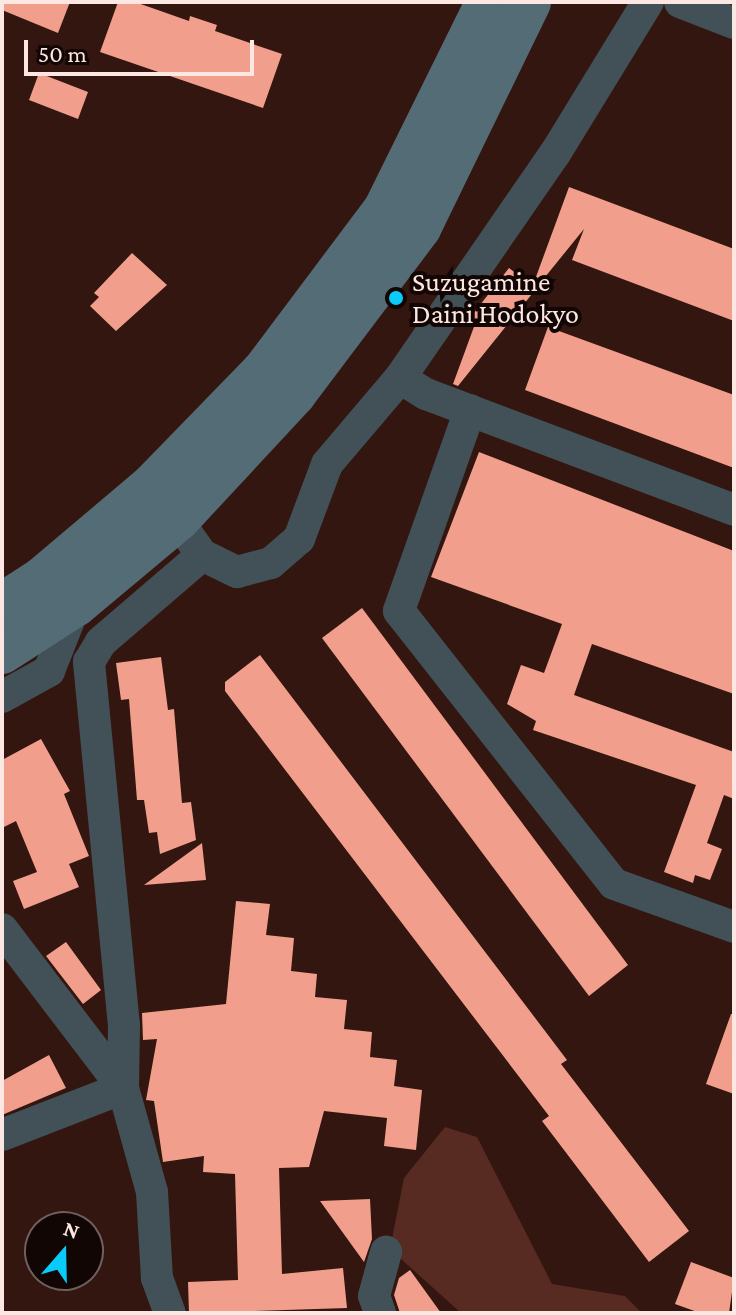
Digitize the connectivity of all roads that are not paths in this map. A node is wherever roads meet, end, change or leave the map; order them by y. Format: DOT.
graph roads {
  1 [pos="488,2"];
  2 [pos="529,2"];
  3 [pos="648,2"];
  4 [pos="680,2"];
  5 [pos="734,23"];
  6 [pos="400,378"];
  7 [pos="470,410"];
  8 [pos="165,503"];
  9 [pos="734,510"];
  10 [pos="202,555"];
  11 [pos="2,605"];
  12 [pos="75,605"];
  13 [pos="2,652"];
  14 [pos="2,697"];
  15 [pos="734,927"];
  16 [pos="2,929"];
  17 [pos="123,1088"];
  18 [pos="2,1135"];
  19 [pos="386,1252"];
  20 [pos="170,1313"];
  21 [pos="380,1313"];
  1 -- 8 [label="street"];
  2 -- 8 [label="street"];
  3 -- 6 [label="street"];
  4 -- 5 [label="street"];
  6 -- 7 [label="street"];
  6 -- 10 [label="street"];
  7 -- 9 [label="street"];
  7 -- 15 [label="street"];
  8 -- 10 [label="street"];
  8 -- 11 [label="street"];
  8 -- 12 [label="street"];
  10 -- 17 [label="street"];
  12 -- 13 [label="street"];
  12 -- 14 [label="street"];
  16 -- 17 [label="street"];
  17 -- 18 [label="street"];
  17 -- 20 [label="street"];
  19 -- 21 [label="street"];
}
